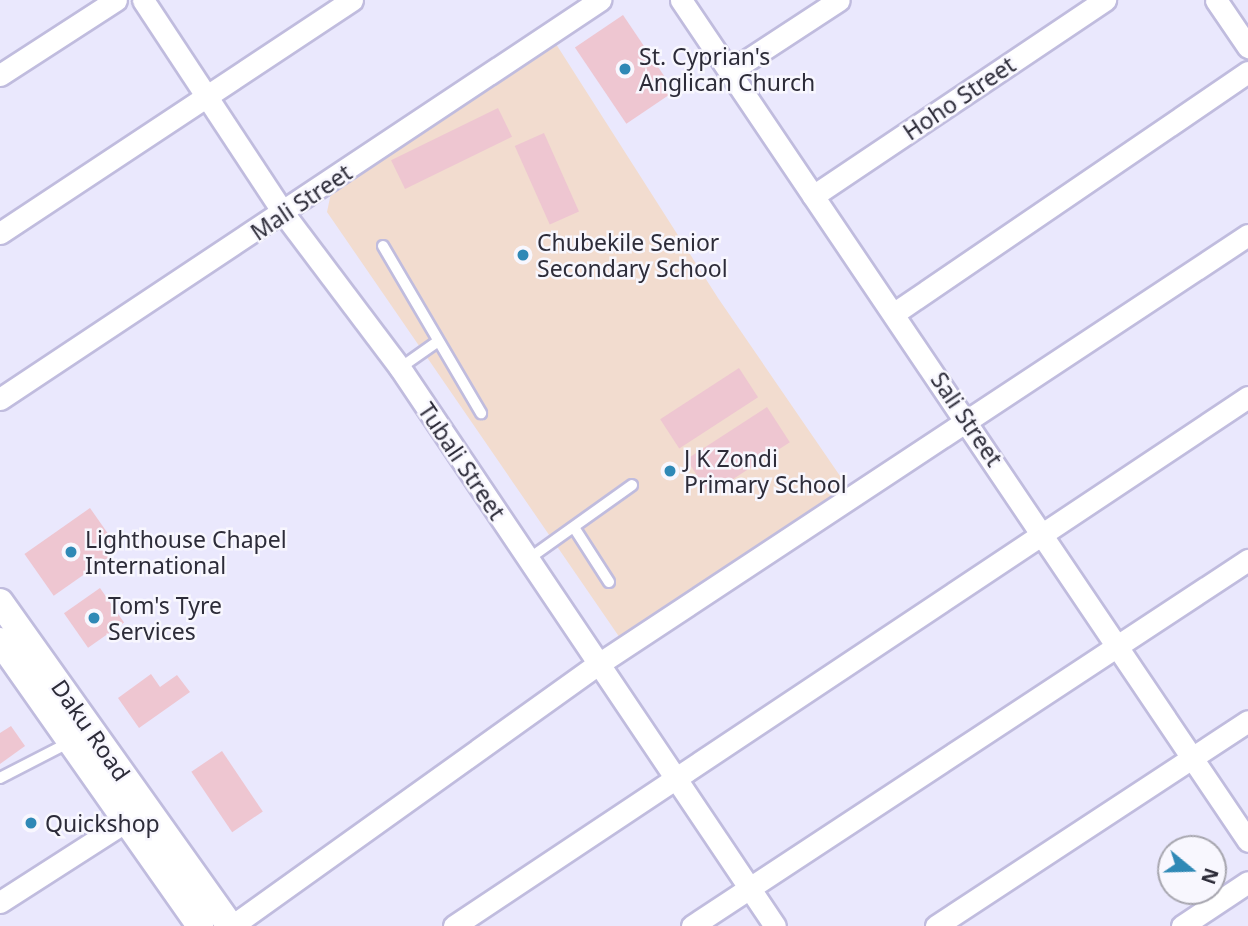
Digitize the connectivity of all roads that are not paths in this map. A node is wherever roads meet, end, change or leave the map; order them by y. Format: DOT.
graph roads {
  1 [pos="116,0"];
  2 [pos="143,0"];
  3 [pos="352,0"];
  4 [pos="600,0"];
  5 [pos="681,0"];
  6 [pos="839,0"];
  7 [pos="1105,0"];
  8 [pos="1216,0"];
  9 [pos="1248,47"];
  10 [pos="729,72"];
  11 [pos="1248,72"];
  12 [pos="0,75"];
  13 [pos="205,98"];
  14 [pos="813,196"];
  15 [pos="284,214"];
  16 [pos="0,233"];
  17 [pos="1248,235"];
  18 [pos="383,246"];
  19 [pos="896,313"];
  20 [pos="437,342"];
  21 [pos="400,368"];
  22 [pos="1248,397"];
  23 [pos="0,400"];
  24 [pos="481,412"];
  25 [pos="967,421"];
  26 [pos="632,485"];
  27 [pos="575,529"];
  28 [pos="1045,534"];
  29 [pos="527,560"];
  30 [pos="1248,560"];
  31 [pos="609,582"];
  32 [pos="0,602"];
  33 [pos="6,637"];
  34 [pos="1120,648"];
  35 [pos="597,665"];
  36 [pos="1248,721"];
  37 [pos="70,742"];
  38 [pos="1193,757"];
  39 [pos="678,777"];
  40 [pos="0,779"];
  41 [pos="125,821"];
  42 [pos="1248,841"];
  43 [pos="1248,882"];
  44 [pos="749,888"];
  45 [pos="0,902"];
  46 [pos="200,926"];
  47 [pos="231,926"];
  48 [pos="454,926"];
  49 [pos="692,926"];
  50 [pos="775,926"];
  51 [pos="936,926"];
  52 [pos="1182,926"];
  1 -- 12 [label="street"];
  2 -- 13 [label="street, Tubali Street"];
  3 -- 13 [label="street"];
  4 -- 15 [label="street, Mali Street"];
  5 -- 10 [label="street, Sali Street"];
  6 -- 10 [label="street"];
  7 -- 14 [label="street, Hoho Street"];
  8 -- 9 [label="street"];
  10 -- 14 [label="street, Sali Street"];
  11 -- 19 [label="street"];
  13 -- 15 [label="street, Tubali Street"];
  13 -- 16 [label="street"];
  14 -- 19 [label="street, Sali Street"];
  15 -- 21 [label="street, Tubali Street"];
  15 -- 23 [label="street, Mali Street"];
  17 -- 25 [label="street"];
  18 -- 20 [label="lane"];
  19 -- 25 [label="street, Sali Street"];
  20 -- 21 [label="lane"];
  20 -- 24 [label="lane"];
  21 -- 29 [label="street, Tubali Street"];
  22 -- 28 [label="street"];
  25 -- 28 [label="street, Sali Street"];
  25 -- 35 [label="street"];
  26 -- 27 [label="lane"];
  27 -- 29 [label="lane"];
  27 -- 31 [label="lane"];
  28 -- 34 [label="street, Sali Street"];
  28 -- 39 [label="street"];
  29 -- 35 [label="street, Tubali Street"];
  30 -- 34 [label="street"];
  32 -- 33 [label="street, Daku Road"];
  33 -- 37 [label="street, Daku Road"];
  33 -- 47 [label="street, Daku Road"];
  34 -- 38 [label="street, Sali Street"];
  34 -- 44 [label="street"];
  35 -- 39 [label="street, Tubali Street"];
  35 -- 47 [label="street"];
  36 -- 38 [label="street"];
  37 -- 40 [label="lane"];
  37 -- 41 [label="street, Daku Road"];
  38 -- 42 [label="street, Sali Street"];
  38 -- 51 [label="street"];
  39 -- 44 [label="street, Tubali Street"];
  39 -- 48 [label="street"];
  41 -- 45 [label="street"];
  41 -- 46 [label="street, Daku Road"];
  43 -- 52 [label="street"];
  44 -- 49 [label="street"];
  44 -- 50 [label="street, Tubali Street"];
}
